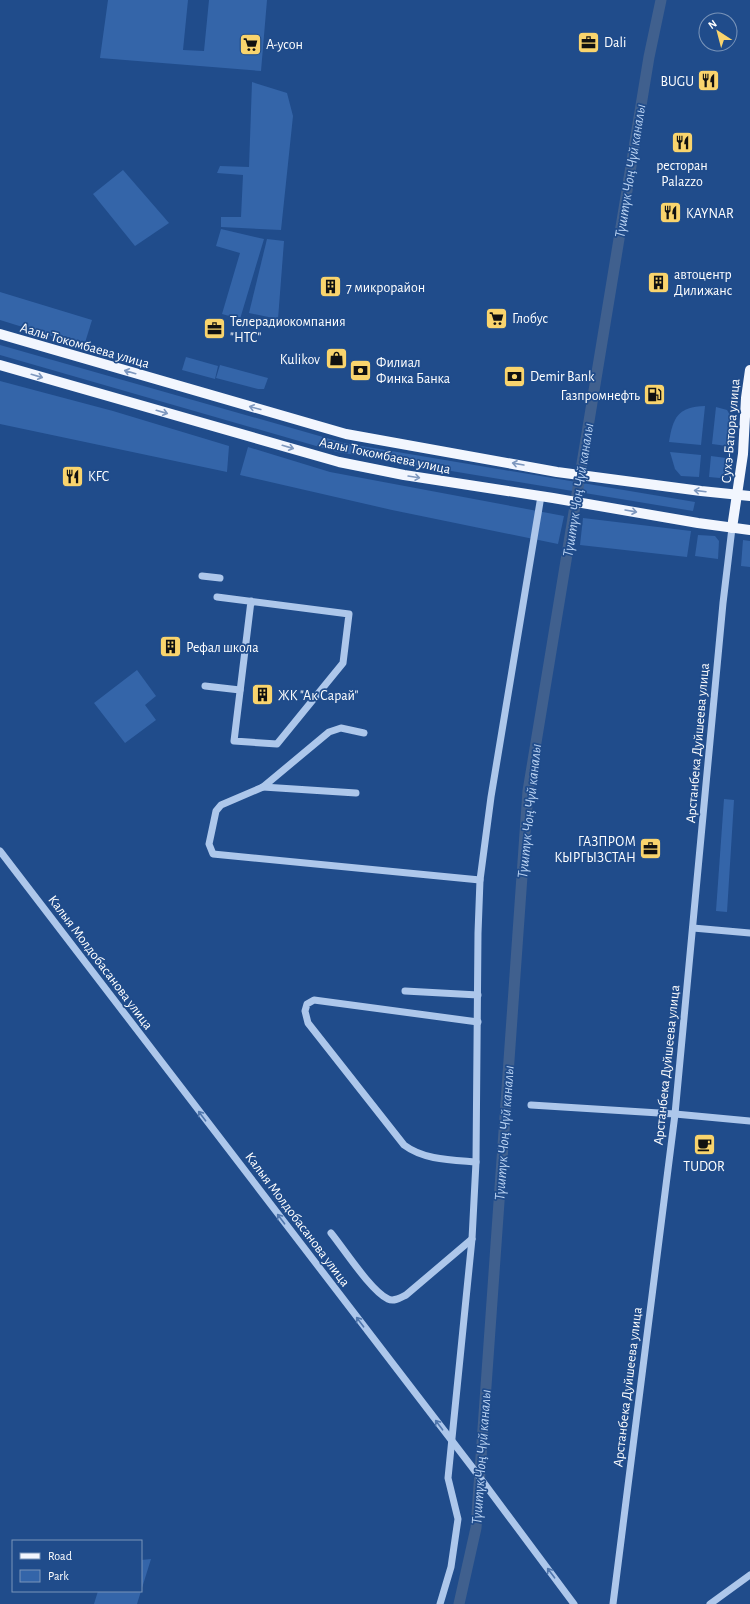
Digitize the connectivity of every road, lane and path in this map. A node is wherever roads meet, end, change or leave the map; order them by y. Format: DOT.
graph roads {
  1 [pos="0,334"];
  2 [pos="0,365"];
  3 [pos="750,370"];
  4 [pos="738,495"];
  5 [pos="541,496"];
  6 [pos="750,496"];
  7 [pos="732,528"];
  8 [pos="750,530"];
  9 [pos="202,576"];
  10 [pos="220,578"];
  11 [pos="217,596"];
  12 [pos="250,601"];
  13 [pos="205,686"];
  14 [pos="240,690"];
  15 [pos="364,733"];
  16 [pos="263,787"];
  17 [pos="356,793"];
  18 [pos="0,851"];
  19 [pos="480,880"];
  20 [pos="693,928"];
  21 [pos="750,933"];
  22 [pos="405,991"];
  23 [pos="478,995"];
  24 [pos="478,1022"];
  25 [pos="531,1105"];
  26 [pos="675,1114"];
  27 [pos="750,1120"];
  28 [pos="476,1162"];
  29 [pos="332,1233"];
  30 [pos="472,1239"];
  31 [pos="452,1443"];
  32 [pos="750,1575"];
  33 [pos="440,1604"];
  34 [pos="574,1604"];
  35 [pos="612,1604"];
  36 [pos="710,1604"];
  4 -- 1 [label="main road, Аалы Токомбаева улица, one-way"];
  2 -- 5 [label="main road, Аалы Токомбаева улица, one-way"];
  3 -- 4 [label="main road, Сухэ-Батора улица"];
  4 -- 6 [label="main road, Аалы Токомбаева улица"];
  4 -- 7 [label="main road, Сухэ-Батора улица"];
  5 -- 7 [label="main road, Аалы Токомбаева улица, one-way"];
  5 -- 19 [label="street"];
  7 -- 8 [label="main road, Аалы Токомбаева улица"];
  7 -- 20 [label="street, Арстанбека Дуйшеева улица"];
  9 -- 10 [label="street"];
  11 -- 12 [label="street"];
  12 -- 14 [label="street"];
  12 -- 14 [label="street"];
  13 -- 14 [label="street"];
  15 -- 16 [label="street"];
  16 -- 17 [label="street"];
  16 -- 19 [label="street"];
  31 -- 18 [label="street, Калыя Молдобасанова улица, one-way"];
  19 -- 23 [label="street"];
  20 -- 21 [label="street"];
  20 -- 26 [label="street, Арстанбека Дуйшеева улица"];
  22 -- 23 [label="street"];
  23 -- 24 [label="street"];
  24 -- 28 [label="street"];
  24 -- 28 [label="street"];
  25 -- 26 [label="street"];
  26 -- 27 [label="street"];
  26 -- 35 [label="street, Арстанбека Дуйшеева улица"];
  28 -- 30 [label="street"];
  29 -- 30 [label="street"];
  30 -- 31 [label="street"];
  31 -- 33 [label="street"];
  34 -- 31 [label="street, Калыя Молдобасанова улица, one-way"];
  32 -- 36 [label="street"];
}
